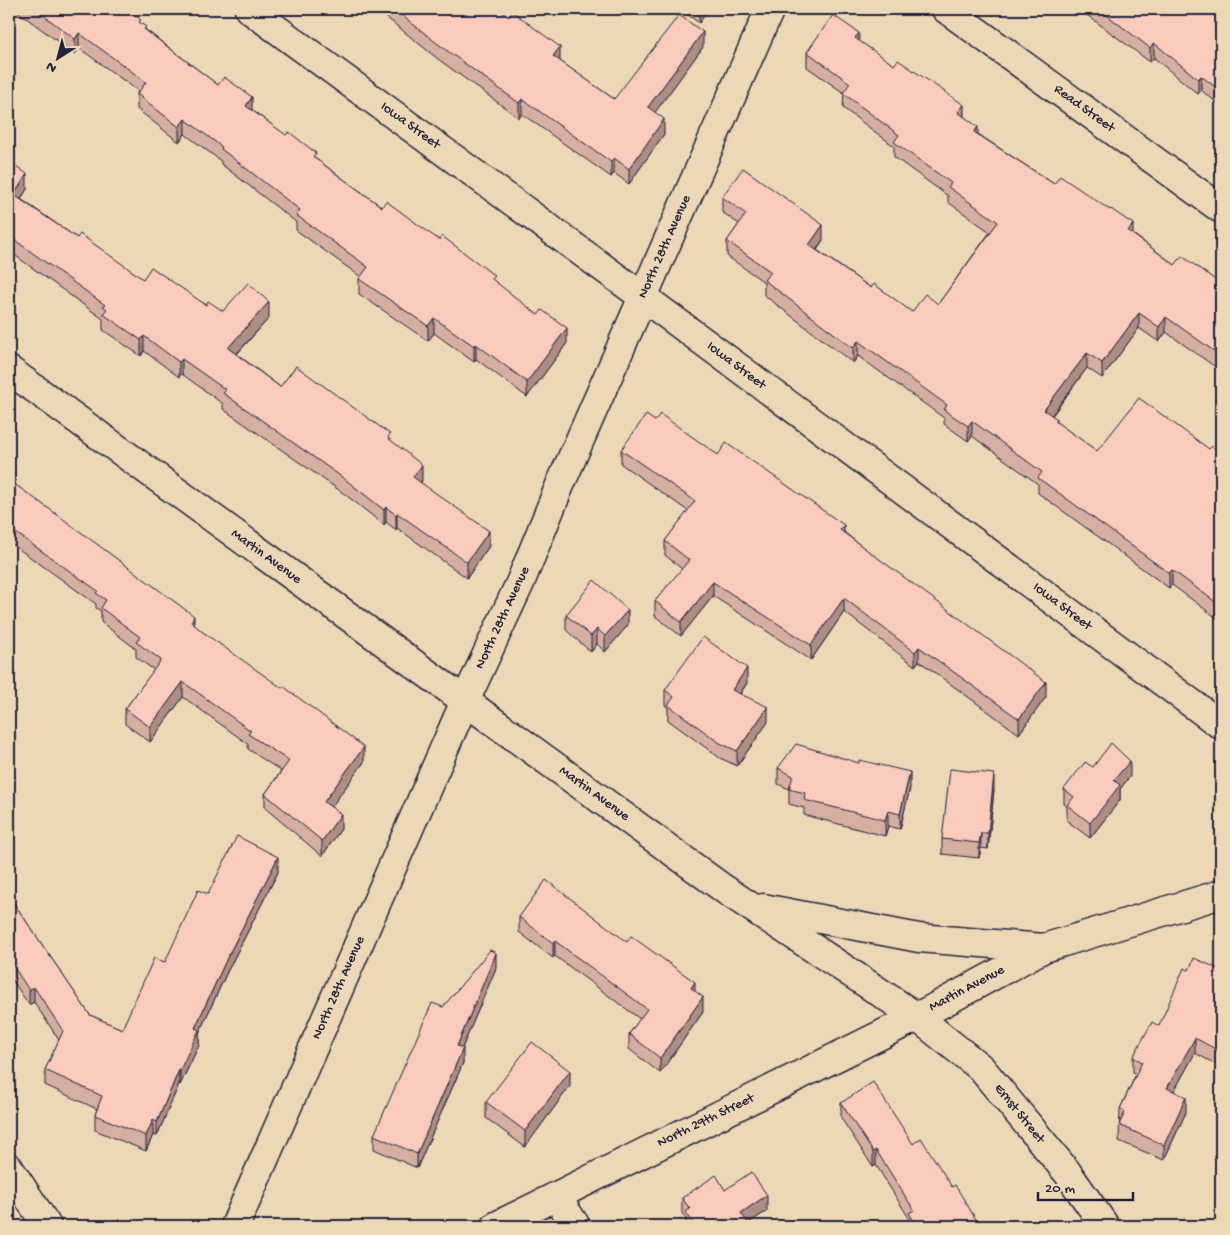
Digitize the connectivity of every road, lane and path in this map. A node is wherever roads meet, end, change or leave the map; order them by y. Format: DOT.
graph roads {
  1 [pos="249,9"];
  2 [pos="770,9"];
  3 [pos="946,9"];
  4 [pos="1221,209"];
  5 [pos="643,297"];
  6 [pos="9,370"];
  7 [pos="465,702"];
  8 [pos="1221,726"];
  9 [pos="1221,894"];
  10 [pos="752,906"];
  11 [pos="1044,948"];
  12 [pos="917,1017"];
  13 [pos="9,1168"];
  14 [pos="556,1196"];
  15 [pos="47,1226"];
  16 [pos="235,1226"];
  17 [pos="496,1226"];
  18 [pos="576,1226"];
  19 [pos="1105,1226"];
  1 -- 5 [label="street, Iowa Street"];
  2 -- 5 [label="street, North 28th Avenue"];
  3 -- 4 [label="street, Read Street"];
  5 -- 7 [label="street, North 28th Avenue"];
  5 -- 8 [label="street, Iowa Street"];
  6 -- 7 [label="street, Martin Avenue"];
  7 -- 10 [label="street, Martin Avenue"];
  7 -- 16 [label="street, North 28th Avenue"];
  9 -- 11 [label="street, Martin Avenue"];
  10 -- 11 [label="street"];
  10 -- 12 [label="street, Martin Avenue"];
  11 -- 12 [label="street, Martin Avenue"];
  12 -- 14 [label="street, North 29th Street"];
  12 -- 19 [label="street, Ernst Street"];
  13 -- 15 [label="street"];
  14 -- 17 [label="street, North 29th Street"];
  14 -- 18 [label="street"];
}
